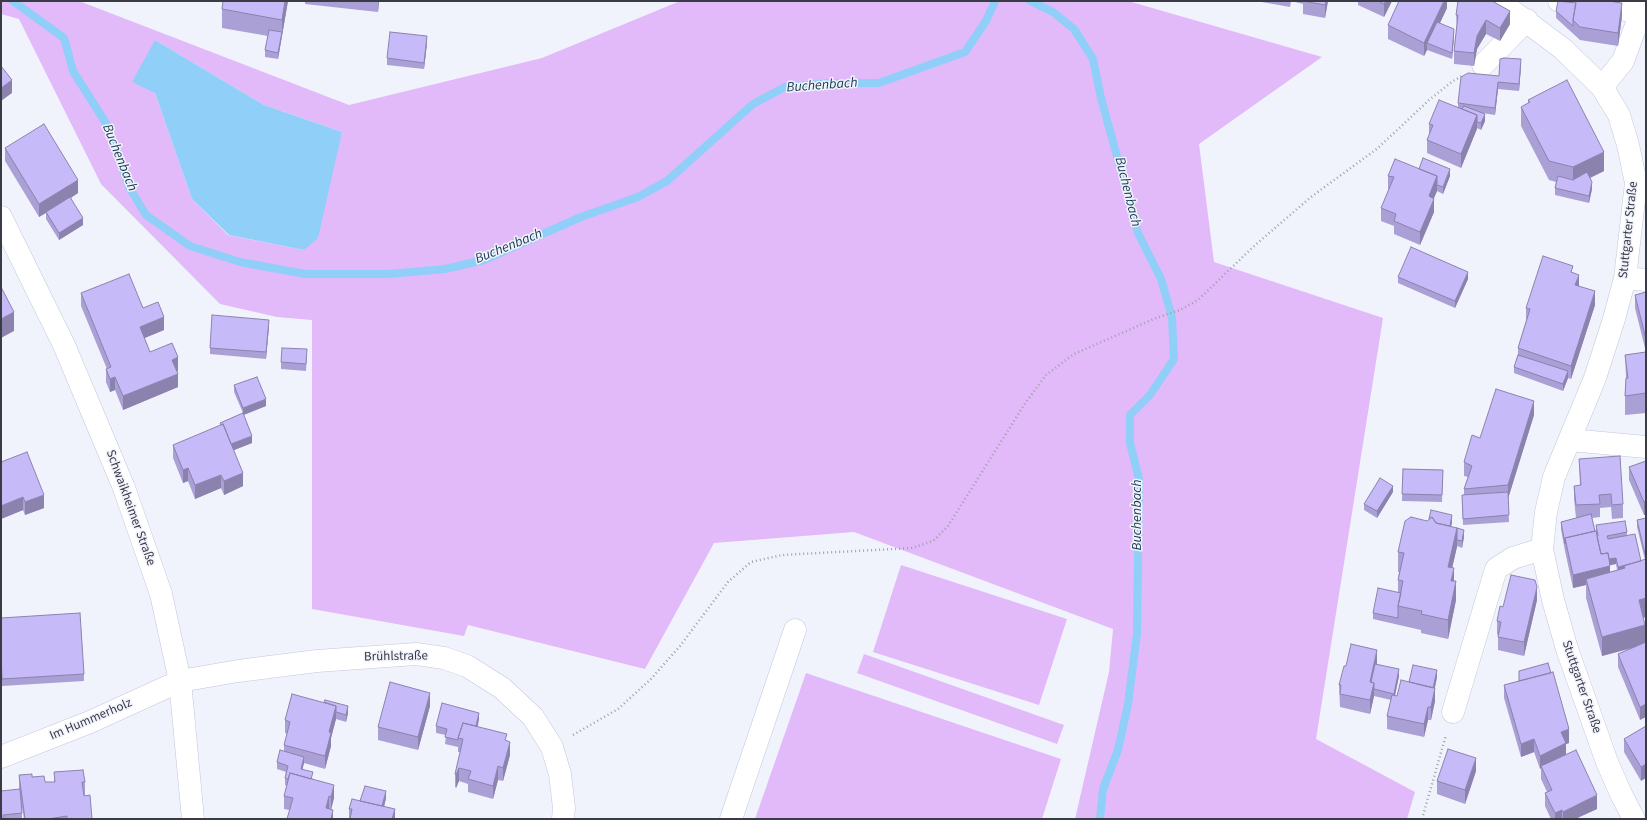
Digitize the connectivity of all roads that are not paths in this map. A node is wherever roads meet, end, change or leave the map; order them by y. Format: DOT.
graph roads {
  1 [pos="1499,1"];
  2 [pos="1559,1"];
  3 [pos="1644,7"];
  4 [pos="1523,12"];
  5 [pos="1483,65"];
  6 [pos="1602,86"];
  7 [pos="1641,183"];
  8 [pos="1,217"];
  9 [pos="1636,279"];
  10 [pos="1570,440"];
  11 [pos="1646,447"];
  12 [pos="1542,549"];
  13 [pos="795,630"];
  14 [pos="180,681"];
  15 [pos="1453,712"];
  16 [pos="1,757"];
  17 [pos="193,819"];
  18 [pos="563,819"];
  19 [pos="731,819"];
  20 [pos="1634,819"];
  1 -- 4 [label="street, Stuttgarter Straße"];
  2 -- 3 [label="street"];
  3 -- 6 [label="street"];
  4 -- 5 [label="street"];
  4 -- 6 [label="street, Stuttgarter Straße"];
  6 -- 7 [label="street, Stuttgarter Straße"];
  7 -- 9 [label="street, Stuttgarter Straße"];
  8 -- 14 [label="street, Schwaikheimer Straße"];
  9 -- 10 [label="street, Stuttgarter Straße"];
  10 -- 11 [label="street"];
  10 -- 12 [label="street, Stuttgarter Straße"];
  12 -- 15 [label="street"];
  12 -- 20 [label="street, Stuttgarter Straße"];
  13 -- 19 [label="street"];
  14 -- 16 [label="street, Im Hummerholz"];
  14 -- 17 [label="street, Schwaikheimer Straße"];
  14 -- 18 [label="street, Brühlstraße"];
}
